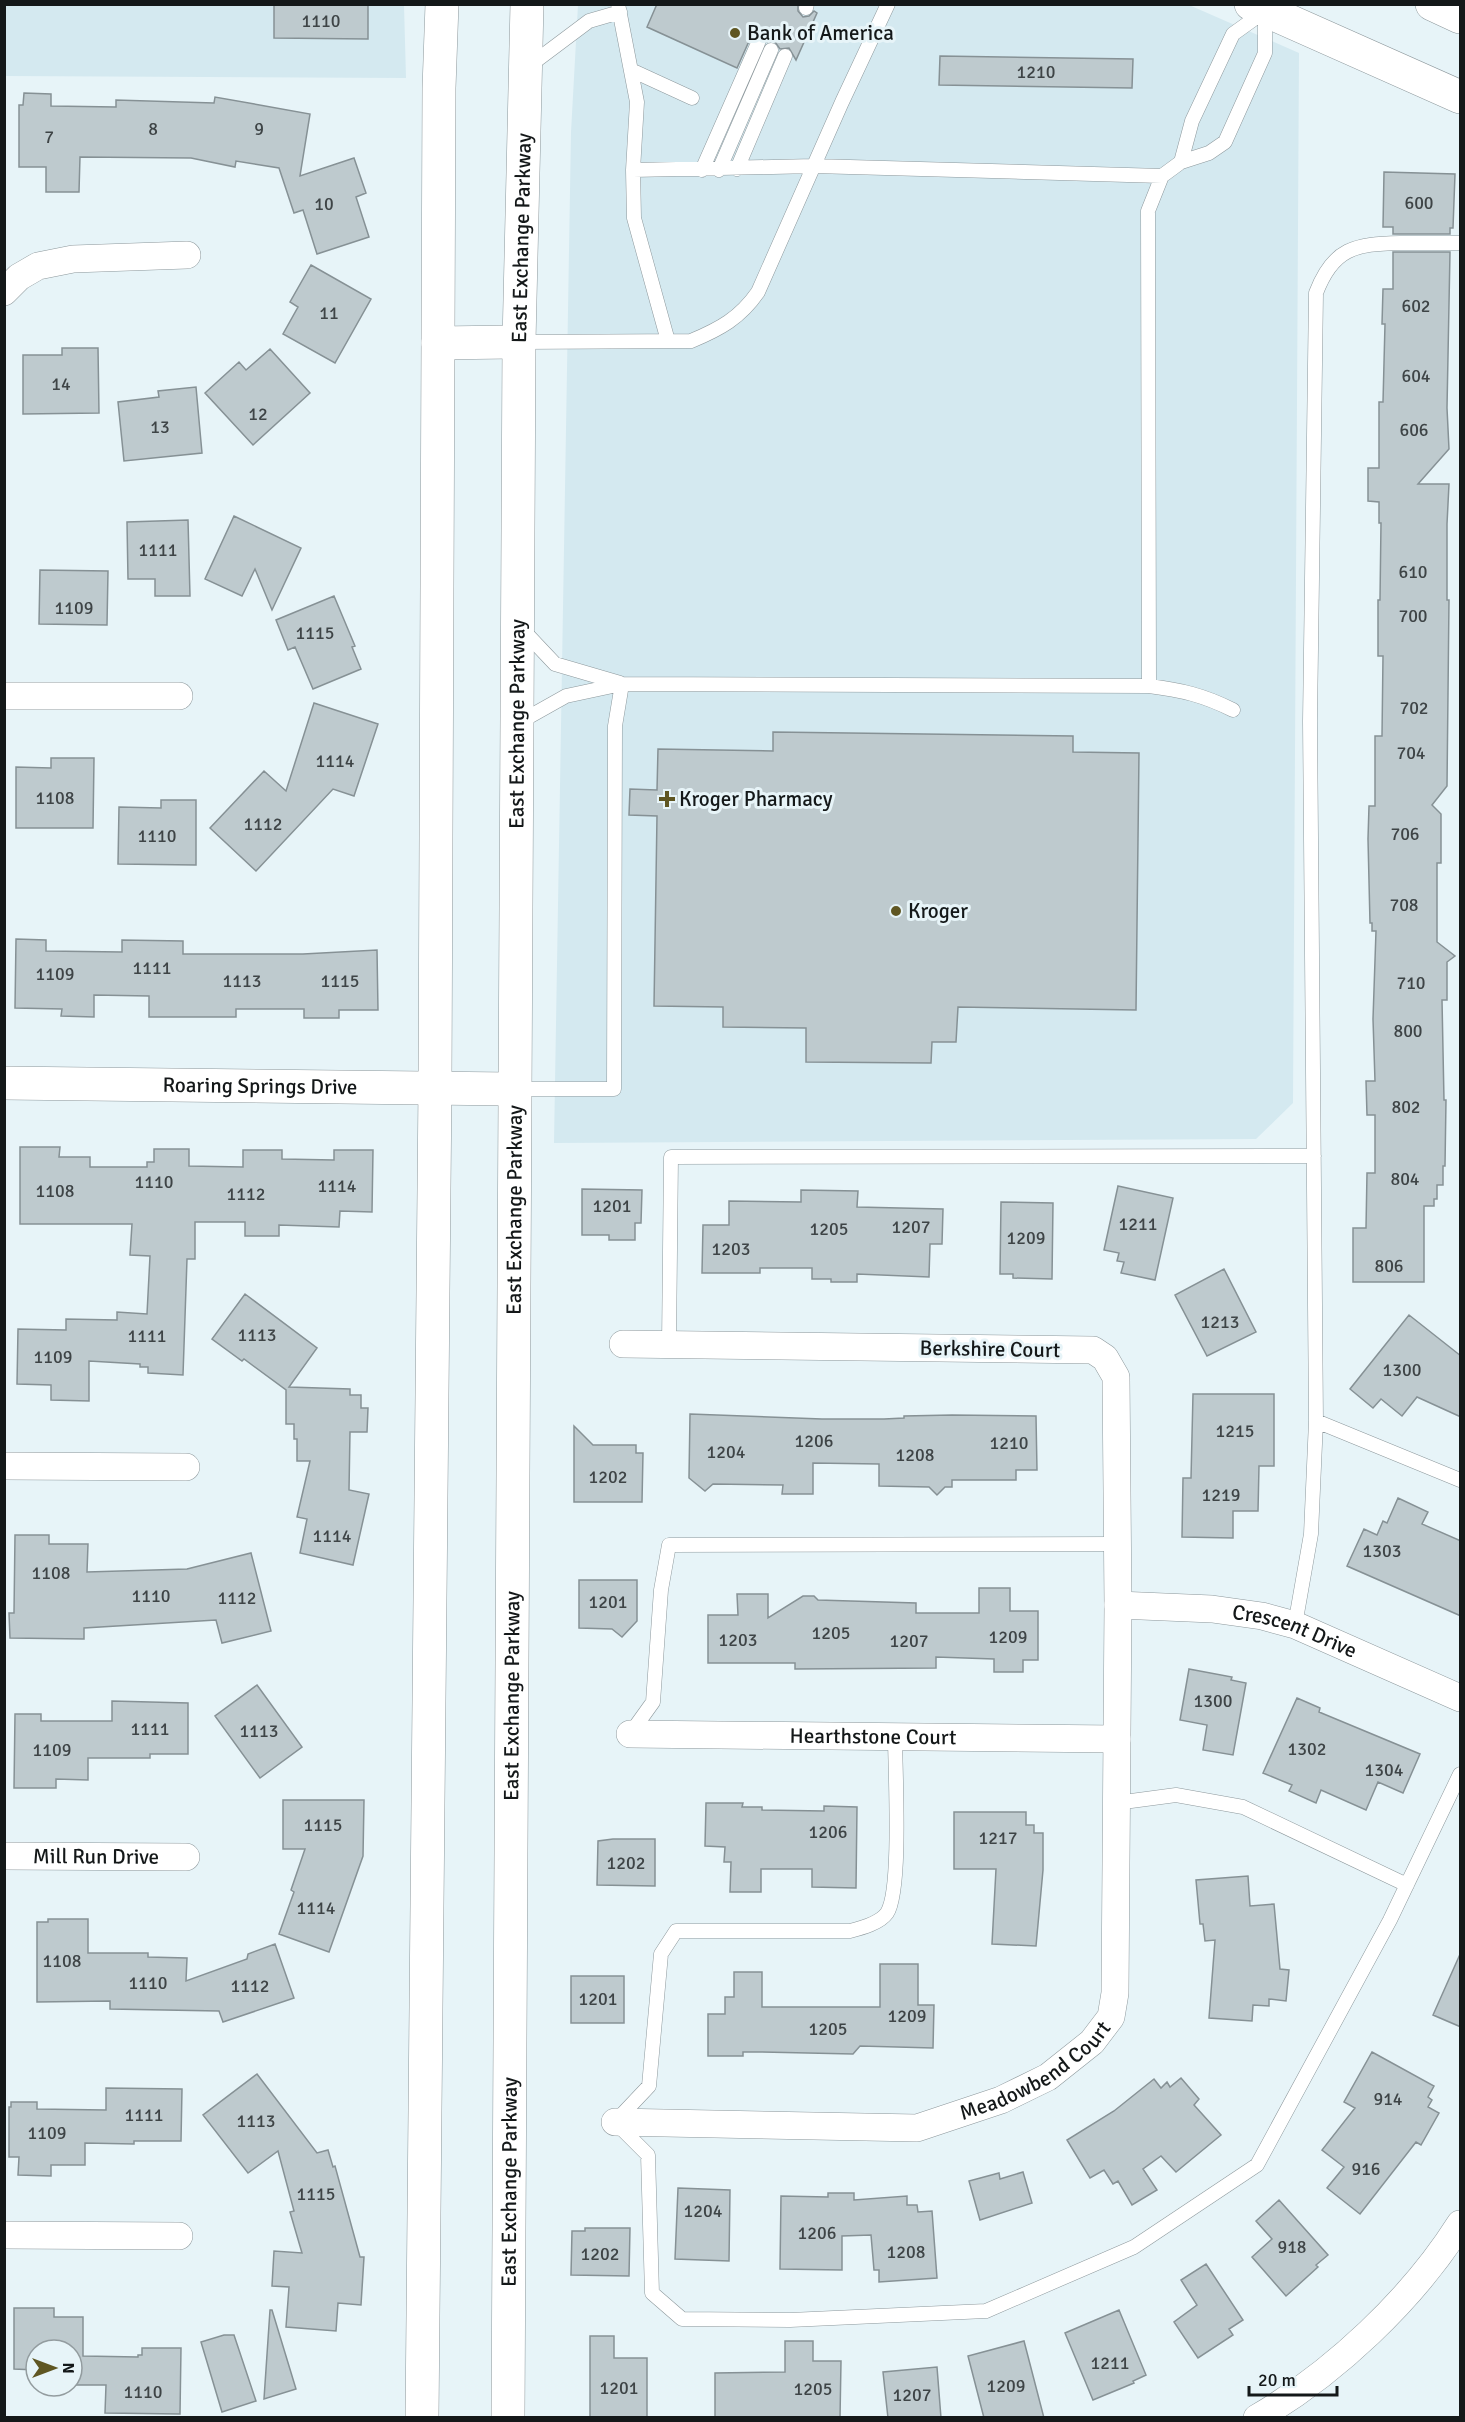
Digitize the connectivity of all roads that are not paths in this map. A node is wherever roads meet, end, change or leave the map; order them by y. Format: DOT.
graph roads {
  1 [pos="442,4"];
  2 [pos="527,4"];
  3 [pos="888,4"];
  4 [pos="1432,4"];
  5 [pos="1261,6"];
  6 [pos="619,8"];
  7 [pos="1461,17"];
  8 [pos="785,56"];
  9 [pos="525,69"];
  10 [pos="631,70"];
  11 [pos="1461,97"];
  12 [pos="692,98"];
  13 [pos="1181,162"];
  14 [pos="814,166"];
  15 [pos="737,169"];
  16 [pos="633,170"];
  17 [pos="702,170"];
  18 [pos="719,170"];
  19 [pos="1162,176"];
  20 [pos="1461,243"];
  21 [pos="187,255"];
  22 [pos="4,292"];
  23 [pos="668,341"];
  24 [pos="519,342"];
  25 [pos="438,343"];
  26 [pos="519,625"];
  27 [pos="622,684"];
  28 [pos="1149,686"];
  29 [pos="4,696"];
  30 [pos="179,696"];
  31 [pos="1233,710"];
  32 [pos="518,723"];
  33 [pos="4,1083"];
  34 [pos="435,1087"];
  35 [pos="515,1089"];
  36 [pos="1314,1156"];
  37 [pos="623,1344"];
  38 [pos="669,1344"];
  39 [pos="1316,1421"];
  40 [pos="4,1466"];
  41 [pos="186,1467"];
  42 [pos="1461,1480"];
  43 [pos="1118,1544"];
  44 [pos="1118,1605"];
  45 [pos="1295,1625"];
  46 [pos="1461,1698"];
  47 [pos="630,1734"];
  48 [pos="895,1736"];
  49 [pos="1117,1739"];
  50 [pos="1461,1774"];
  51 [pos="1116,1803"];
  52 [pos="4,1856"];
  53 [pos="186,1857"];
  54 [pos="1407,1885"];
  55 [pos="615,2122"];
  56 [pos="1461,2224"];
  57 [pos="4,2235"];
  58 [pos="179,2236"];
  59 [pos="1269,2414"];
  60 [pos="423,2418"];
  61 [pos="508,2418"];
  1 -- 25 [label="main road"];
  2 -- 9 [label="main road, East Exchange Parkway"];
  3 -- 14 [label="lane"];
  4 -- 7 [label="main road"];
  5 -- 11 [label="main road"];
  5 -- 13 [label="lane"];
  5 -- 13 [label="lane"];
  6 -- 9 [label="lane"];
  6 -- 10 [label="lane"];
  8 -- 15 [label="lane"];
  9 -- 24 [label="main road, East Exchange Parkway"];
  10 -- 12 [label="lane"];
  10 -- 16 [label="lane"];
  13 -- 19 [label="lane"];
  14 -- 15 [label="lane"];
  14 -- 19 [label="lane"];
  14 -- 23 [label="lane"];
  15 -- 18 [label="lane"];
  16 -- 17 [label="lane"];
  16 -- 23 [label="lane"];
  17 -- 18 [label="lane"];
  17 -- 18 [label="lane"];
  19 -- 28 [label="lane"];
  20 -- 36 [label="lane"];
  21 -- 22 [label="street"];
  23 -- 24 [label="lane"];
  24 -- 25 [label="main road"];
  24 -- 26 [label="main road, East Exchange Parkway"];
  25 -- 34 [label="main road"];
  26 -- 27 [label="lane"];
  26 -- 32 [label="main road, East Exchange Parkway"];
  27 -- 28 [label="lane"];
  27 -- 32 [label="lane"];
  27 -- 35 [label="lane"];
  28 -- 31 [label="lane"];
  29 -- 30 [label="street"];
  32 -- 35 [label="main road, East Exchange Parkway"];
  33 -- 34 [label="main road, Roaring Springs Drive"];
  34 -- 35 [label="main road, Roaring Springs Drive"];
  34 -- 60 [label="main road"];
  35 -- 61 [label="main road, East Exchange Parkway"];
  36 -- 38 [label="lane"];
  36 -- 39 [label="lane"];
  37 -- 38 [label="street, Berkshire Court"];
  38 -- 43 [label="street, Berkshire Court"];
  39 -- 42 [label="lane"];
  39 -- 45 [label="lane"];
  40 -- 41 [label="street"];
  43 -- 44 [label="street, Berkshire Court"];
  43 -- 47 [label="lane"];
  44 -- 45 [label="street, Crescent Drive"];
  44 -- 49 [label="street, Meadowbend Court"];
  45 -- 46 [label="street, Crescent Drive"];
  47 -- 48 [label="street, Hearthstone Court"];
  48 -- 49 [label="street, Hearthstone Court"];
  48 -- 55 [label="lane"];
  49 -- 51 [label="street, Meadowbend Court"];
  50 -- 54 [label="lane"];
  51 -- 54 [label="lane"];
  51 -- 55 [label="street, Meadowbend Court"];
  52 -- 53 [label="street, Mill Run Drive"];
  54 -- 55 [label="lane"];
  56 -- 59 [label="street"];
  57 -- 58 [label="street"];
}
